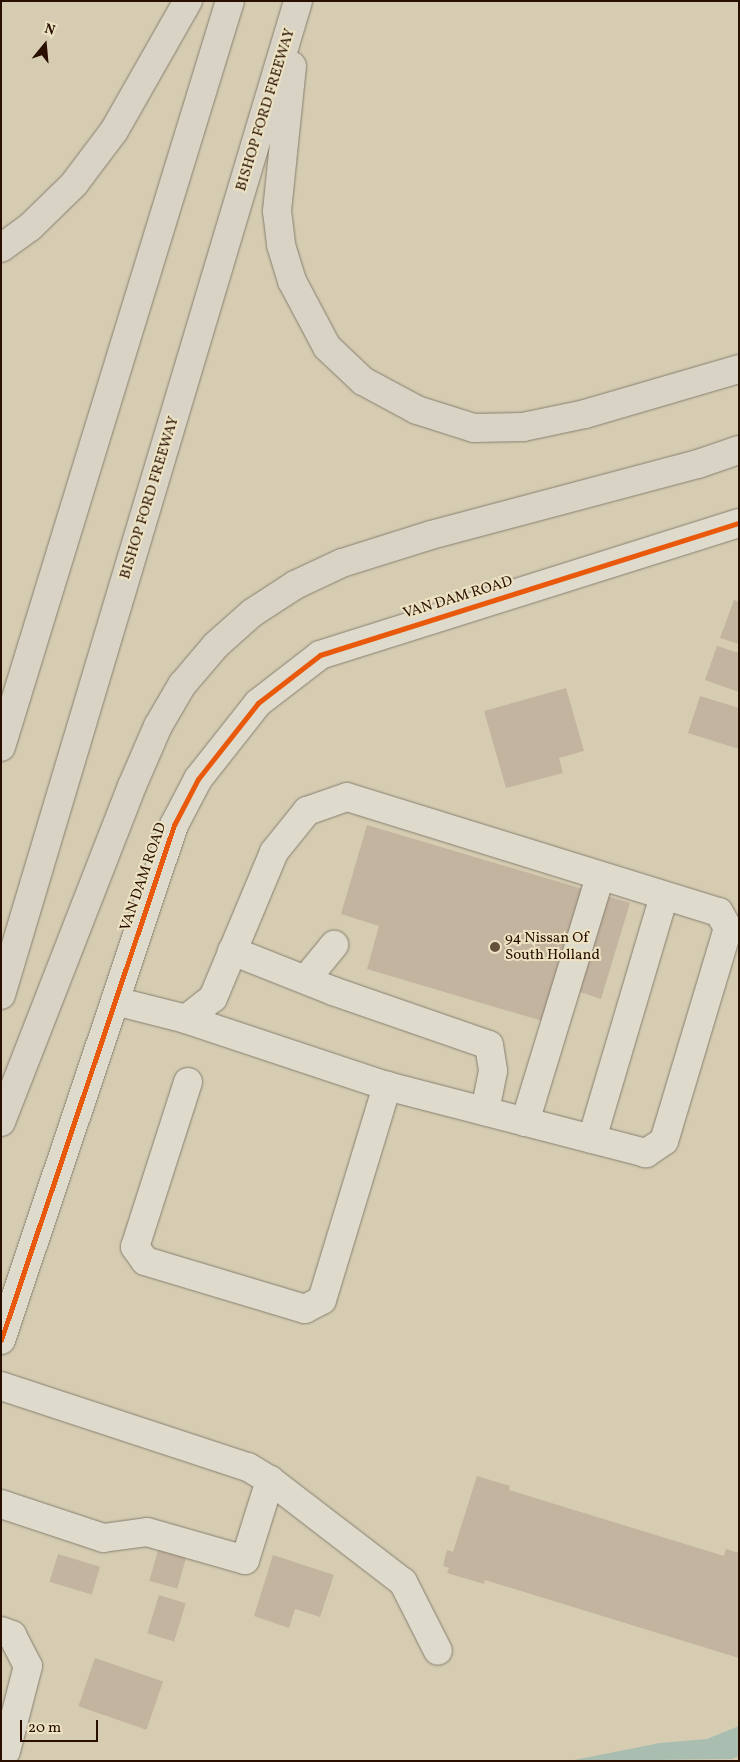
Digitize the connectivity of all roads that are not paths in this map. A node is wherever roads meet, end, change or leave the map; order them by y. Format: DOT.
graph roads {
  1 [pos="188,1"];
  2 [pos="230,1"];
  3 [pos="299,1"];
  4 [pos="1,248"];
  5 [pos="739,369"];
  6 [pos="739,450"];
  7 [pos="739,523"];
  8 [pos="1,747"];
  9 [pos="600,876"];
  10 [pos="664,896"];
  11 [pos="334,945"];
  12 [pos="232,951"];
  13 [pos="307,978"];
  14 [pos="1,995"];
  15 [pos="115,1001"];
  16 [pos="186,1019"];
  17 [pos="188,1082"];
  18 [pos="387,1086"];
  19 [pos="485,1111"];
  20 [pos="1,1122"];
  21 [pos="525,1122"];
  22 [pos="592,1139"];
  23 [pos="1,1340"];
  24 [pos="1,1386"];
  25 [pos="270,1480"];
  26 [pos="1,1504"];
  27 [pos="1,1631"];
  28 [pos="438,1651"];
  29 [pos="6,1751"];
  1 -- 4 [label="highway"];
  2 -- 8 [label="highway"];
  3 -- 5 [label="highway"];
  3 -- 14 [label="highway, BISHOP FORD FREEWAY"];
  6 -- 20 [label="highway"];
  7 -- 15 [label="street, VAN DAM ROAD"];
  9 -- 10 [label="street"];
  9 -- 12 [label="street"];
  9 -- 21 [label="street"];
  10 -- 22 [label="street"];
  10 -- 22 [label="street"];
  11 -- 13 [label="street"];
  12 -- 13 [label="street"];
  12 -- 16 [label="street"];
  13 -- 19 [label="street"];
  15 -- 16 [label="street"];
  15 -- 23 [label="street, VAN DAM ROAD"];
  16 -- 18 [label="street"];
  17 -- 18 [label="street"];
  18 -- 19 [label="street"];
  19 -- 21 [label="street"];
  21 -- 22 [label="street"];
  24 -- 25 [label="street"];
  25 -- 26 [label="street"];
  25 -- 28 [label="street"];
  27 -- 29 [label="street"];
}
